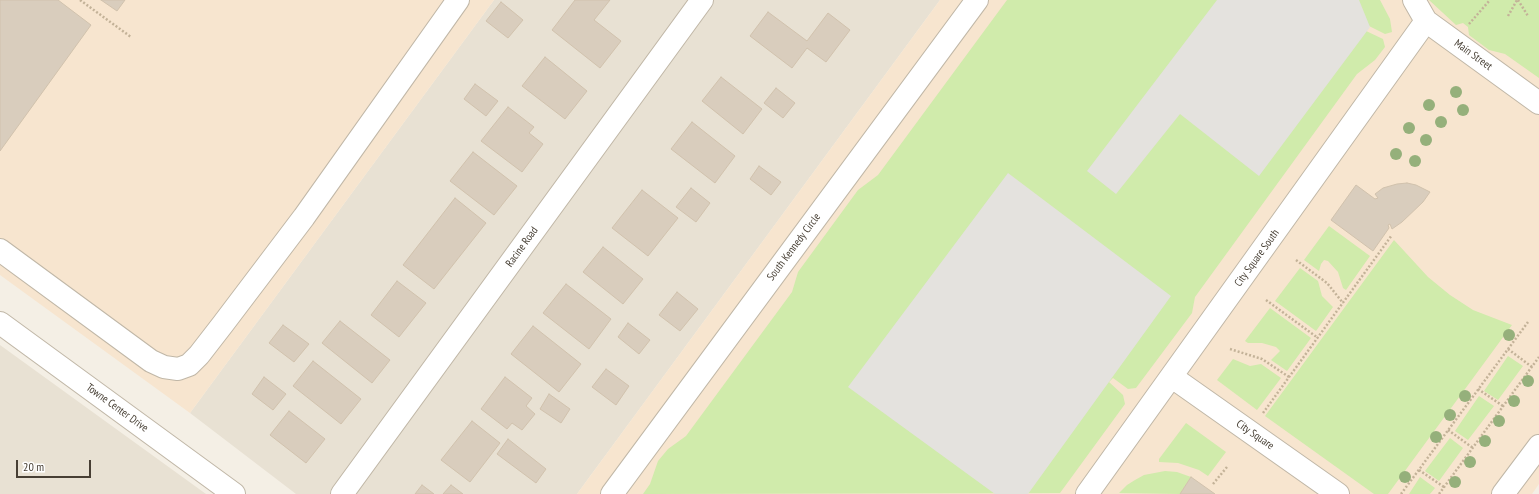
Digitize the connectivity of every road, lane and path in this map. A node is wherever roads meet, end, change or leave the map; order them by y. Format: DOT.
graph roads {
  1 [pos="80,0"];
  2 [pos="458,0"];
  3 [pos="702,0"];
  4 [pos="977,0"];
  5 [pos="1414,0"];
  6 [pos="1490,0"];
  7 [pos="1517,0"];
  8 [pos="1508,16"];
  9 [pos="1528,16"];
  10 [pos="1426,21"];
  11 [pos="1466,28"];
  12 [pos="131,37"];
  13 [pos="1539,103"];
  14 [pos="1392,236"];
  15 [pos="0,250"];
  16 [pos="1296,260"];
  17 [pos="1266,300"];
  18 [pos="1343,303"];
  19 [pos="1528,322"];
  20 [pos="0,323"];
  21 [pos="1318,338"];
  22 [pos="1508,349"];
  23 [pos="1230,350"];
  24 [pos="1539,357"];
  25 [pos="1532,367"];
  26 [pos="1172,377"];
  27 [pos="1288,377"];
  28 [pos="1478,389"];
  29 [pos="1503,406"];
  30 [pos="1260,418"];
  31 [pos="1448,430"];
  32 [pos="1539,446"];
  33 [pos="1473,448"];
  34 [pos="1227,467"];
  35 [pos="1419,470"];
  36 [pos="1213,484"];
  37 [pos="1444,487"];
  38 [pos="234,494"];
  39 [pos="342,494"];
  40 [pos="612,494"];
  41 [pos="1087,494"];
  42 [pos="1338,494"];
  43 [pos="1401,494"];
  44 [pos="1439,494"];
  45 [pos="1504,494"];
  1 -- 12 [label="path"];
  2 -- 15 [label="street"];
  3 -- 39 [label="street, Racine Road"];
  4 -- 40 [label="street, South Kennedy Circle"];
  5 -- 10 [label="street, Main Street"];
  6 -- 11 [label="path"];
  7 -- 8 [label="path"];
  7 -- 9 [label="path"];
  10 -- 13 [label="street, Main Street"];
  10 -- 26 [label="street, City Square South"];
  14 -- 18 [label="path"];
  16 -- 18 [label="path"];
  17 -- 21 [label="path"];
  18 -- 21 [label="path"];
  19 -- 22 [label="path"];
  20 -- 38 [label="street, Towne Center Drive"];
  21 -- 27 [label="path"];
  22 -- 25 [label="path"];
  22 -- 28 [label="path"];
  23 -- 27 [label="path"];
  24 -- 25 [label="path"];
  25 -- 29 [label="path"];
  26 -- 41 [label="street, City Square South"];
  26 -- 42 [label="street, City Square"];
  27 -- 30 [label="path"];
  28 -- 29 [label="path"];
  28 -- 31 [label="path"];
  29 -- 33 [label="path"];
  31 -- 33 [label="path"];
  31 -- 35 [label="path"];
  32 -- 45 [label="street"];
  33 -- 37 [label="path"];
  34 -- 36 [label="path"];
  35 -- 37 [label="path"];
  35 -- 43 [label="path"];
  37 -- 44 [label="path"];
}
